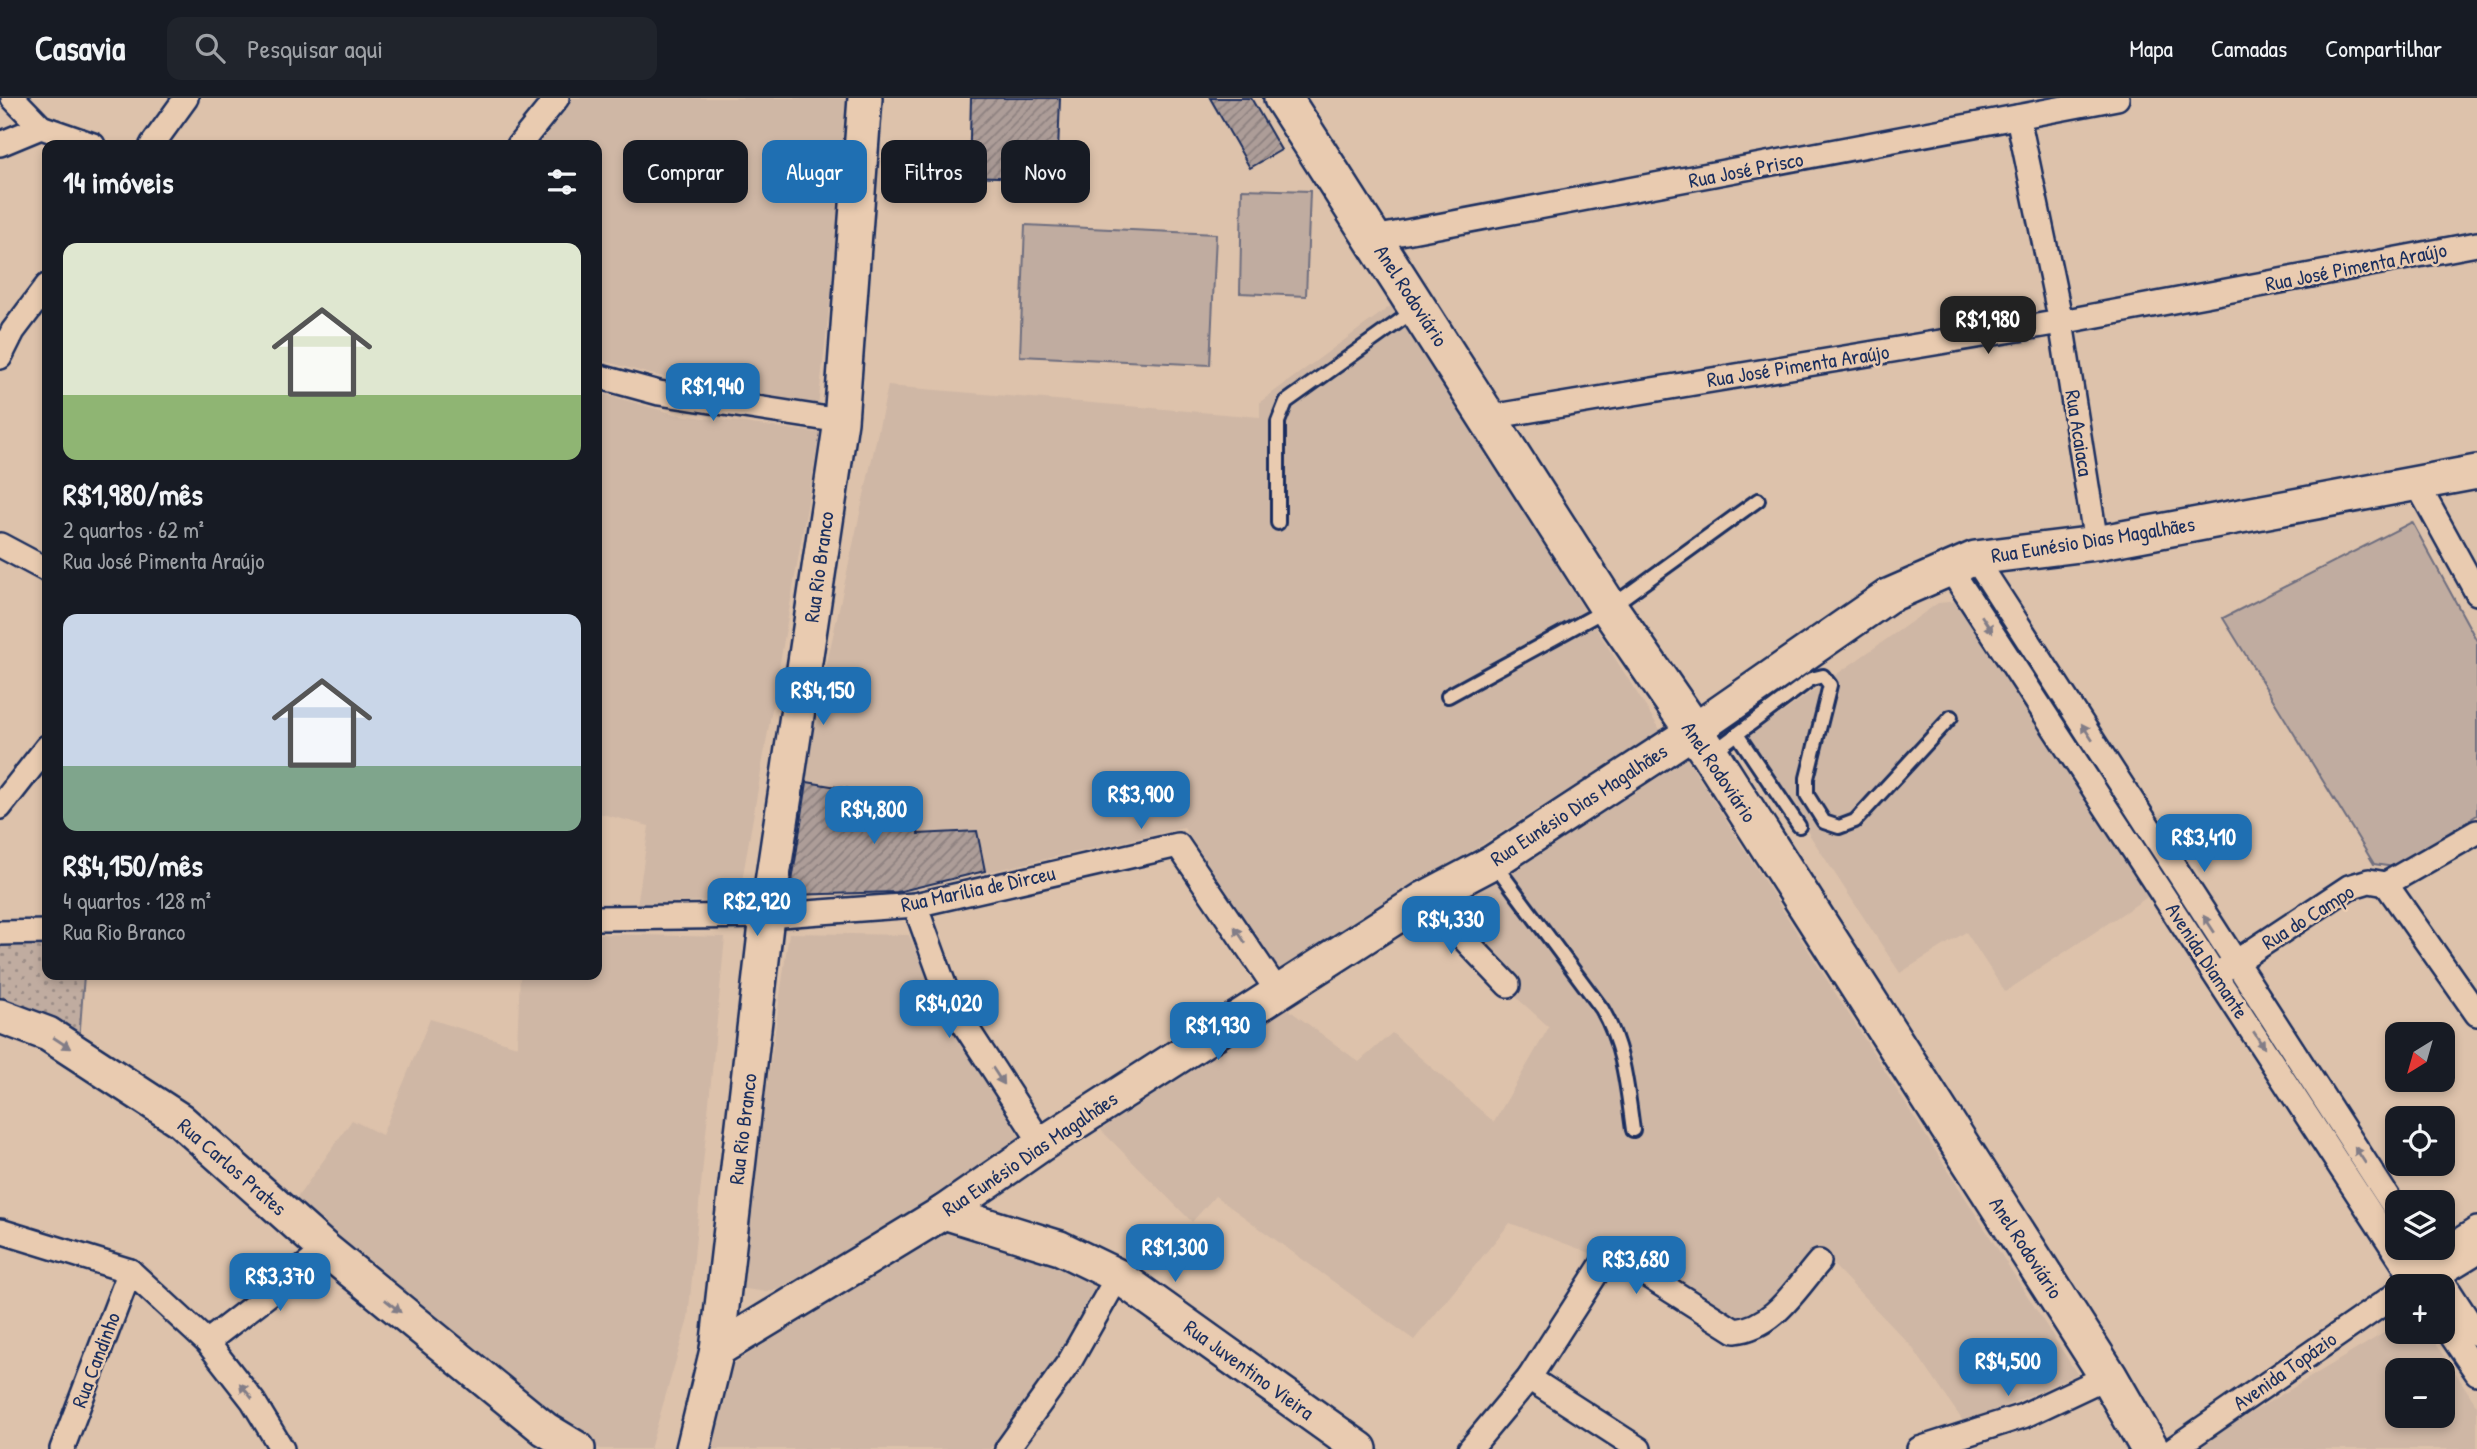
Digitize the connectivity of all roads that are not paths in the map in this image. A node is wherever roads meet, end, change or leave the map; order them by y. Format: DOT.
graph roads {
  1 [pos="13,98"];
  2 [pos="186,98"];
  3 [pos="557,98"];
  4 [pos="865,98"];
  5 [pos="1283,98"];
  6 [pos="2117,98"];
  7 [pos="2018,117"];
  8 [pos="41,127"];
  9 [pos="79,140"];
  10 [pos="156,140"];
  11 [pos="523,140"];
  12 [pos="0,144"];
  13 [pos="1374,238"];
  14 [pos="2477,244"];
  15 [pos="42,293"];
  16 [pos="1419,308"];
  17 [pos="2060,322"];
  18 [pos="0,358"];
  19 [pos="602,377"];
  20 [pos="1490,417"];
  21 [pos="841,421"];
  22 [pos="2477,472"];
  23 [pos="2416,482"];
  24 [pos="1758,499"];
  25 [pos="1278,523"];
  26 [pos="2096,543"];
  27 [pos="0,545"];
  28 [pos="1962,563"];
  29 [pos="42,567"];
  30 [pos="2477,593"];
  31 [pos="1609,608"];
  32 [pos="1448,696"];
  33 [pos="1951,717"];
  34 [pos="1713,740"];
  35 [pos="42,753"];
  36 [pos="0,807"];
  37 [pos="1799,826"];
  38 [pos="2477,832"];
  39 [pos="1493,862"];
  40 [pos="2386,884"];
  41 [pos="1425,898"];
  42 [pos="915,905"];
  43 [pos="602,916"];
  44 [pos="767,916"];
  45 [pos="42,932"];
  46 [pos="0,933"];
  47 [pos="2226,969"];
  48 [pos="1508,985"];
  49 [pos="1278,992"];
  50 [pos="2477,1014"];
  51 [pos="0,1016"];
  52 [pos="1633,1130"];
  53 [pos="1042,1144"];
  54 [pos="2385,1195"];
  55 [pos="944,1212"];
  56 [pos="2477,1229"];
  57 [pos="0,1231"];
  58 [pos="326,1250"];
  59 [pos="2477,1252"];
  60 [pos="1819,1262"];
  61 [pos="130,1271"];
  62 [pos="2416,1274"];
  63 [pos="2420,1274"];
  64 [pos="2422,1274"];
  65 [pos="1118,1276"];
  66 [pos="2385,1299"];
  67 [pos="2455,1313"];
  68 [pos="2477,1334"];
  69 [pos="2455,1341"];
  70 [pos="207,1342"];
  71 [pos="717,1350"];
  72 [pos="2477,1373"];
  73 [pos="2108,1376"];
  74 [pos="1529,1378"];
  75 [pos="62,1449"];
  76 [pos="282,1449"];
  77 [pos="578,1449"];
  78 [pos="693,1449"];
  79 [pos="1007,1449"];
  80 [pos="1360,1449"];
  81 [pos="1470,1449"];
  82 [pos="1639,1449"];
  83 [pos="1919,1449"];
  84 [pos="2150,1449"];
  85 [pos="2173,1449"];
  1 -- 8 [label="street"];
  2 -- 10 [label="street"];
  3 -- 11 [label="street"];
  4 -- 21 [label="main road, Rua Rio Branco"];
  5 -- 13 [label="main road, Anel Rodoviário"];
  6 -- 7 [label="street, Rua José Prisco"];
  7 -- 13 [label="street, Rua José Prisco"];
  7 -- 17 [label="street, Rua Acaiaca"];
  8 -- 9 [label="street"];
  8 -- 12 [label="street"];
  13 -- 16 [label="main road, Anel Rodoviário"];
  14 -- 17 [label="street, Rua José Pimenta Araújo"];
  15 -- 18 [label="street"];
  16 -- 20 [label="main road, Anel Rodoviário"];
  16 -- 25 [label="lane"];
  17 -- 20 [label="street, Rua José Pimenta Araújo"];
  17 -- 26 [label="street, Rua Acaiaca"];
  19 -- 21 [label="street"];
  20 -- 31 [label="main road, Anel Rodoviário"];
  21 -- 44 [label="main road, Rua Rio Branco"];
  22 -- 23 [label="main road, Rua Eunésio Dias Magalhães"];
  23 -- 26 [label="main road, Rua Eunésio Dias Magalhães"];
  23 -- 30 [label="street"];
  24 -- 31 [label="lane"];
  26 -- 28 [label="main road, Rua Eunésio Dias Magalhães"];
  27 -- 29 [label="street"];
  28 -- 34 [label="main road, Rua Eunésio Dias Magalhães"];
  28 -- 47 [label="street, Avenida Diamante"];
  31 -- 32 [label="lane"];
  31 -- 34 [label="main road, Anel Rodoviário"];
  33 -- 34 [label="lane"];
  34 -- 37 [label="lane"];
  34 -- 39 [label="main road, Rua Eunésio Dias Magalhães"];
  34 -- 73 [label="main road, Anel Rodoviário"];
  35 -- 36 [label="street"];
  38 -- 40 [label="street, Rua do Campo"];
  39 -- 41 [label="main road, Rua Eunésio Dias Magalhães"];
  39 -- 52 [label="lane"];
  40 -- 47 [label="street, Rua do Campo"];
  40 -- 50 [label="street"];
  41 -- 48 [label="street"];
  41 -- 49 [label="main road, Rua Eunésio Dias Magalhães"];
  42 -- 44 [label="street, Rua Marília de Dirceu"];
  49 -- 42 [label="street, Rua Marília de Dirceu, one-way"];
  42 -- 53 [label="street, one-way"];
  43 -- 44 [label="street, Rua Marília de Dirceu"];
  44 -- 71 [label="main road, Rua Rio Branco"];
  45 -- 46 [label="street"];
  54 -- 47 [label="street, Avenida Diamante, one-way"];
  47 -- 62 [label="street, Avenida Diamante, one-way"];
  49 -- 53 [label="main road, Rua Eunésio Dias Magalhães"];
  51 -- 58 [label="main road, Rua Carlos Prates, one-way"];
  53 -- 55 [label="main road, Rua Eunésio Dias Magalhães"];
  55 -- 65 [label="main road, Rua Juventino Vieira"];
  55 -- 71 [label="main road, Rua Eunésio Dias Magalhães"];
  56 -- 63 [label="street, Avenida Topázio"];
  57 -- 61 [label="street"];
  58 -- 70 [label="street"];
  58 -- 77 [label="main road, Rua Carlos Prates, one-way"];
  59 -- 64 [label="street, Avenida Topázio"];
  60 -- 74 [label="street"];
  61 -- 70 [label="street"];
  61 -- 75 [label="street, Rua Candinho"];
  65 -- 79 [label="street"];
  65 -- 80 [label="main road, Rua Juventino Vieira"];
  66 -- 85 [label="street, Avenida Topázio"];
  67 -- 68 [label="street, Avenida Diamante"];
  69 -- 72 [label="street"];
  76 -- 70 [label="street, one-way"];
  71 -- 78 [label="main road, Rua Rio Branco"];
  73 -- 83 [label="street"];
  73 -- 84 [label="main road, Anel Rodoviário"];
  74 -- 81 [label="street"];
  74 -- 82 [label="street"];
}
